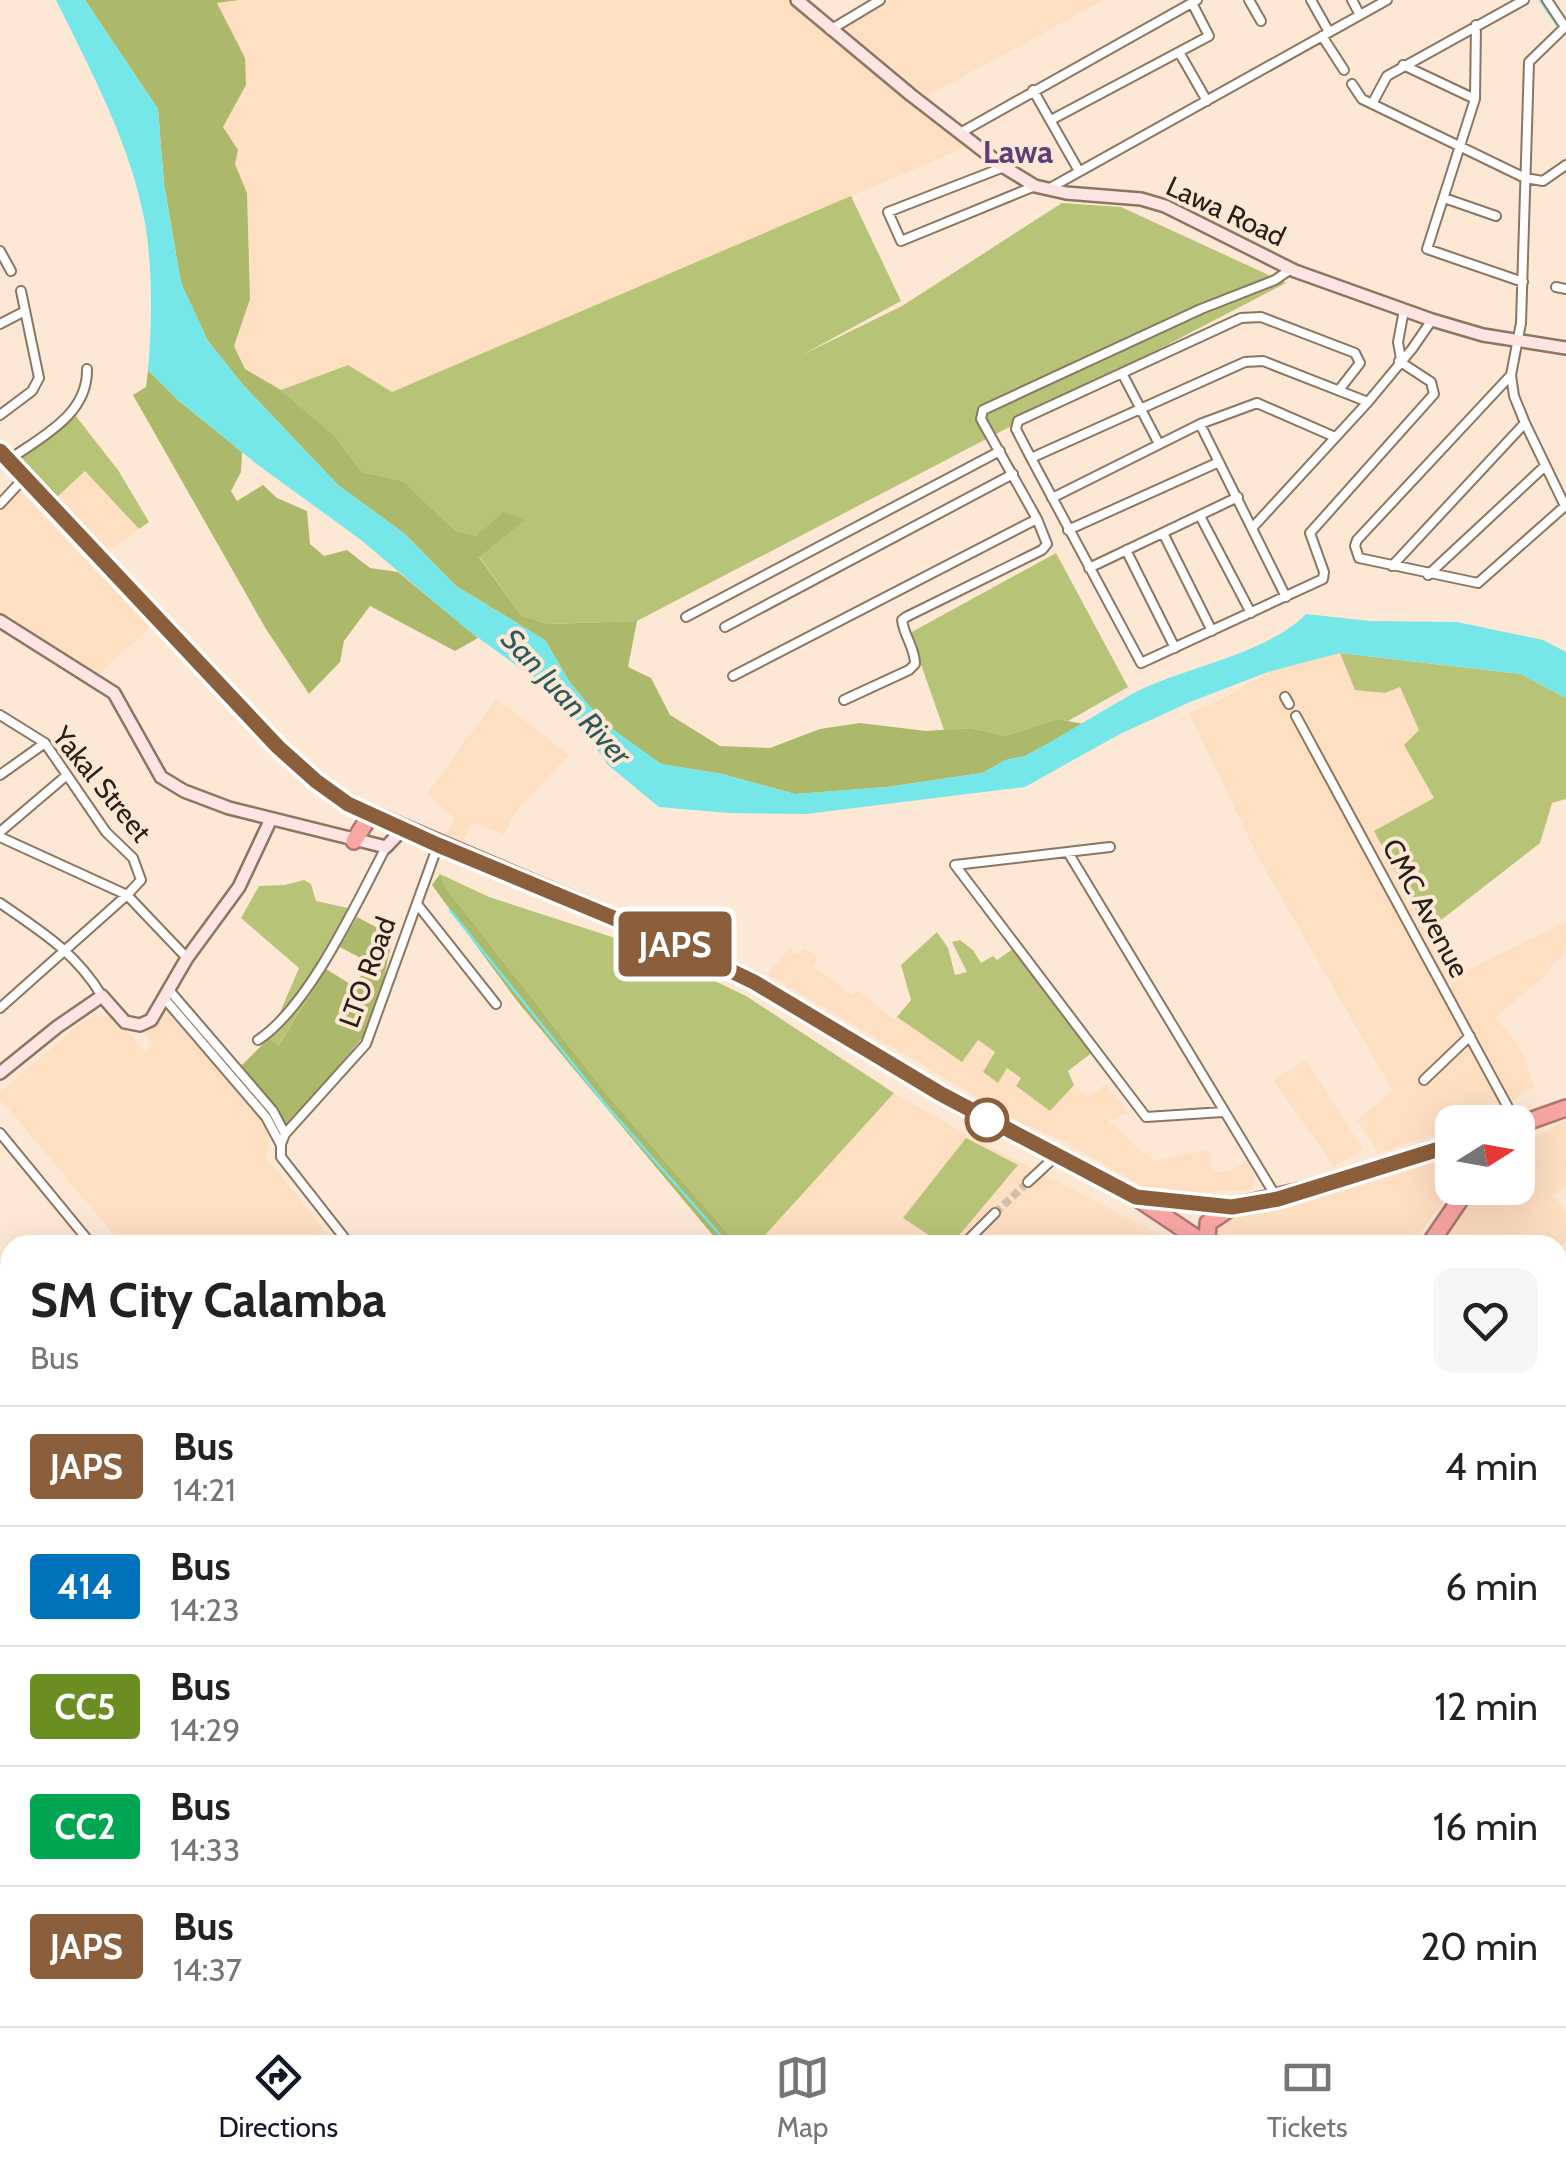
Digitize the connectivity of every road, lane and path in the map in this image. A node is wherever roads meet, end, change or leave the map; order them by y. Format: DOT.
graph roads {
  1 [pos="797,0"];
  2 [pos="880,0"];
  3 [pos="1250,0"];
  4 [pos="1312,0"];
  5 [pos="1352,0"];
  6 [pos="1387,0"];
  7 [pos="1524,0"];
  8 [pos="1547,0"];
  9 [pos="1194,1"];
  10 [pos="1360,15"];
  11 [pos="1261,22"];
  12 [pos="1476,25"];
  13 [pos="1566,26"];
  14 [pos="830,30"];
  15 [pos="1325,34"];
  16 [pos="1180,52"];
  17 [pos="1403,65"];
  18 [pos="1344,70"];
  19 [pos="1352,84"];
  20 [pos="1034,90"];
  21 [pos="1475,99"];
  22 [pos="1206,101"];
  23 [pos="1372,104"];
  24 [pos="1051,120"];
  25 [pos="960,133"];
  26 [pos="1460,147"];
  27 [pos="1566,165"];
  28 [pos="1004,167"];
  29 [pos="1079,171"];
  30 [pos="1526,178"];
  31 [pos="1042,188"];
  32 [pos="1444,198"];
  33 [pos="1496,216"];
  34 [pos="0,251"];
  35 [pos="1291,269"];
  36 [pos="11,270"];
  37 [pos="1523,282"];
  38 [pos="21,291"];
  39 [pos="1404,310"];
  40 [pos="25,311"];
  41 [pos="1432,320"];
  42 [pos="0,324"];
  43 [pos="1518,341"];
  44 [pos="1566,348"];
  45 [pos="1400,360"];
  46 [pos="87,369"];
  47 [pos="1122,374"];
  48 [pos="1511,375"];
  49 [pos="1339,390"];
  50 [pos="1368,402"];
  51 [pos="1140,407"];
  52 [pos="0,414"];
  53 [pos="1525,423"];
  54 [pos="1200,424"];
  55 [pos="1335,437"];
  56 [pos="1159,444"];
  57 [pos="1000,451"];
  58 [pos="5,456"];
  59 [pos="1031,458"];
  60 [pos="1219,462"];
  61 [pos="1545,466"];
  62 [pos="1013,474"];
  63 [pos="25,477"];
  64 [pos="1052,498"];
  65 [pos="1238,498"];
  66 [pos="0,504"];
  67 [pos="1200,516"];
  68 [pos="1037,519"];
  69 [pos="1254,526"];
  70 [pos="1068,530"];
  71 [pos="1163,533"];
  72 [pos="1126,550"];
  73 [pos="1392,566"];
  74 [pos="1089,568"];
  75 [pos="1428,575"];
  76 [pos="1286,597"];
  77 [pos="1250,613"];
  78 [pos="686,617"];
  79 [pos="0,621"];
  80 [pos="725,627"];
  81 [pos="1212,631"];
  82 [pos="1175,648"];
  83 [pos="732,676"];
  84 [pos="844,700"];
  85 [pos="1296,716"];
  86 [pos="2,717"];
  87 [pos="45,743"];
  88 [pos="0,775"];
  89 [pos="68,775"];
  90 [pos="371,814"];
  91 [pos="271,819"];
  92 [pos="403,828"];
  93 [pos="0,834"];
  94 [pos="354,841"];
  95 [pos="438,845"];
  96 [pos="386,847"];
  97 [pos="1110,847"];
  98 [pos="1069,854"];
  99 [pos="127,895"];
  100 [pos="0,903"];
  101 [pos="416,904"];
  102 [pos="66,948"];
  103 [pos="187,958"];
  104 [pos="166,994"];
  105 [pos="102,996"];
  106 [pos="496,1004"];
  107 [pos="0,1008"];
  108 [pos="1470,1036"];
  109 [pos="258,1040"];
  110 [pos="0,1072"];
  111 [pos="1424,1080"];
  112 [pos="1506,1105"];
  113 [pos="1566,1108"];
  114 [pos="1223,1112"];
  115 [pos="1535,1120"];
  116 [pos="0,1133"];
  117 [pos="285,1134"];
  118 [pos="281,1145"];
  119 [pos="1435,1153"];
  120 [pos="1056,1156"];
  121 [pos="1028,1182"];
  122 [pos="1136,1197"];
  123 [pos="1278,1199"];
  124 [pos="1201,1205"];
  125 [pos="1456,1205"];
  126 [pos="1232,1207"];
  127 [pos="995,1214"];
  128 [pos="84,1235"];
  129 [pos="342,1235"];
  130 [pos="973,1235"];
  131 [pos="1190,1235"];
  132 [pos="1206,1235"];
  133 [pos="1436,1235"];
  1 -- 14 [label="main road, Lawa Road"];
  2 -- 14 [label="street"];
  3 -- 11 [label="street"];
  4 -- 15 [label="street"];
  5 -- 10 [label="street"];
  6 -- 10 [label="street"];
  7 -- 12 [label="street"];
  8 -- 13 [label="street"];
  9 -- 16 [label="street"];
  9 -- 20 [label="street"];
  10 -- 15 [label="street"];
  12 -- 17 [label="street"];
  12 -- 21 [label="street"];
  13 -- 30 [label="street"];
  14 -- 25 [label="main road, Lawa Road"];
  15 -- 18 [label="street"];
  15 -- 22 [label="street"];
  16 -- 22 [label="street"];
  16 -- 24 [label="street"];
  17 -- 21 [label="street"];
  17 -- 23 [label="street"];
  19 -- 23 [label="street"];
  20 -- 24 [label="street"];
  20 -- 25 [label="street"];
  21 -- 26 [label="street"];
  22 -- 29 [label="street"];
  23 -- 26 [label="street"];
  24 -- 29 [label="street"];
  25 -- 28 [label="main road, Lawa Road"];
  26 -- 30 [label="street"];
  26 -- 32 [label="street"];
  27 -- 30 [label="street"];
  28 -- 31 [label="main road, Lawa Road"];
  28 -- 31 [label="street"];
  29 -- 31 [label="street"];
  30 -- 37 [label="street"];
  31 -- 35 [label="main road, Lawa Road"];
  32 -- 33 [label="street"];
  32 -- 37 [label="street"];
  34 -- 36 [label="street"];
  35 -- 39 [label="main road, Lawa Road"];
  35 -- 57 [label="street"];
  37 -- 43 [label="street"];
  38 -- 40 [label="street"];
  39 -- 41 [label="main road, Lawa Road"];
  39 -- 45 [label="street"];
  40 -- 42 [label="street"];
  40 -- 52 [label="street"];
  41 -- 43 [label="main road, Lawa Road"];
  41 -- 45 [label="street"];
  43 -- 44 [label="main road, Lawa Road"];
  43 -- 48 [label="street"];
  45 -- 50 [label="street"];
  45 -- 76 [label="street"];
  46 -- 58 [label="street"];
  47 -- 49 [label="street"];
  47 -- 51 [label="street"];
  47 -- 59 [label="street"];
  48 -- 53 [label="street"];
  48 -- 73 [label="street"];
  49 -- 50 [label="street"];
  49 -- 51 [label="street"];
  50 -- 55 [label="street"];
  51 -- 56 [label="street"];
  51 -- 59 [label="street"];
  53 -- 61 [label="street"];
  53 -- 73 [label="street"];
  54 -- 55 [label="street"];
  54 -- 56 [label="street"];
  54 -- 60 [label="street"];
  55 -- 69 [label="street"];
  56 -- 64 [label="street"];
  57 -- 62 [label="street"];
  57 -- 78 [label="street"];
  58 -- 63 [label="highway"];
  59 -- 64 [label="street"];
  60 -- 65 [label="street"];
  60 -- 70 [label="street"];
  61 -- 75 [label="street"];
  61 -- 75 [label="street"];
  62 -- 68 [label="street"];
  62 -- 80 [label="street"];
  63 -- 66 [label="street"];
  63 -- 90 [label="highway"];
  64 -- 70 [label="street"];
  65 -- 67 [label="street"];
  65 -- 69 [label="street"];
  67 -- 71 [label="street"];
  67 -- 77 [label="street"];
  68 -- 83 [label="street"];
  68 -- 84 [label="street"];
  69 -- 76 [label="street"];
  70 -- 74 [label="street"];
  71 -- 72 [label="street"];
  71 -- 81 [label="street"];
  72 -- 74 [label="street"];
  72 -- 82 [label="street"];
  73 -- 75 [label="street"];
  74 -- 82 [label="street"];
  76 -- 77 [label="street"];
  77 -- 81 [label="street"];
  79 -- 91 [label="main road"];
  81 -- 82 [label="street"];
  85 -- 108 [label="street, CMC Avenue"];
  86 -- 87 [label="street, Yakal Street"];
  87 -- 88 [label="street"];
  87 -- 89 [label="street, Yakal Street"];
  89 -- 93 [label="street"];
  89 -- 99 [label="street, Yakal Street"];
  90 -- 92 [label="highway"];
  90 -- 94 [label="highway"];
  91 -- 94 [label="main road"];
  91 -- 103 [label="main road"];
  92 -- 95 [label="highway"];
  92 -- 96 [label="main road"];
  93 -- 99 [label="street"];
  94 -- 96 [label="main road"];
  95 -- 101 [label="street, LTO Road"];
  95 -- 120 [label="highway"];
  96 -- 109 [label="street"];
  97 -- 98 [label="street"];
  98 -- 114 [label="street"];
  98 -- 114 [label="street"];
  99 -- 102 [label="street"];
  99 -- 103 [label="street"];
  100 -- 102 [label="street"];
  101 -- 106 [label="street"];
  101 -- 117 [label="street, LTO Road"];
  102 -- 105 [label="street"];
  102 -- 107 [label="street"];
  103 -- 104 [label="main road"];
  104 -- 105 [label="main road"];
  104 -- 117 [label="street"];
  104 -- 118 [label="street"];
  105 -- 110 [label="main road"];
  108 -- 111 [label="street"];
  108 -- 112 [label="street, CMC Avenue"];
  113 -- 115 [label="highway"];
  114 -- 123 [label="street"];
  116 -- 128 [label="street"];
  117 -- 118 [label="street, LTO Road"];
  118 -- 129 [label="street"];
  119 -- 123 [label="highway"];
  120 -- 121 [label="street"];
  120 -- 122 [label="highway"];
  122 -- 124 [label="highway"];
  122 -- 131 [label="highway"];
  123 -- 126 [label="highway"];
  124 -- 126 [label="highway"];
  124 -- 131 [label="highway"];
  125 -- 133 [label="highway"];
  126 -- 132 [label="highway"];
  127 -- 130 [label="street"];
}
